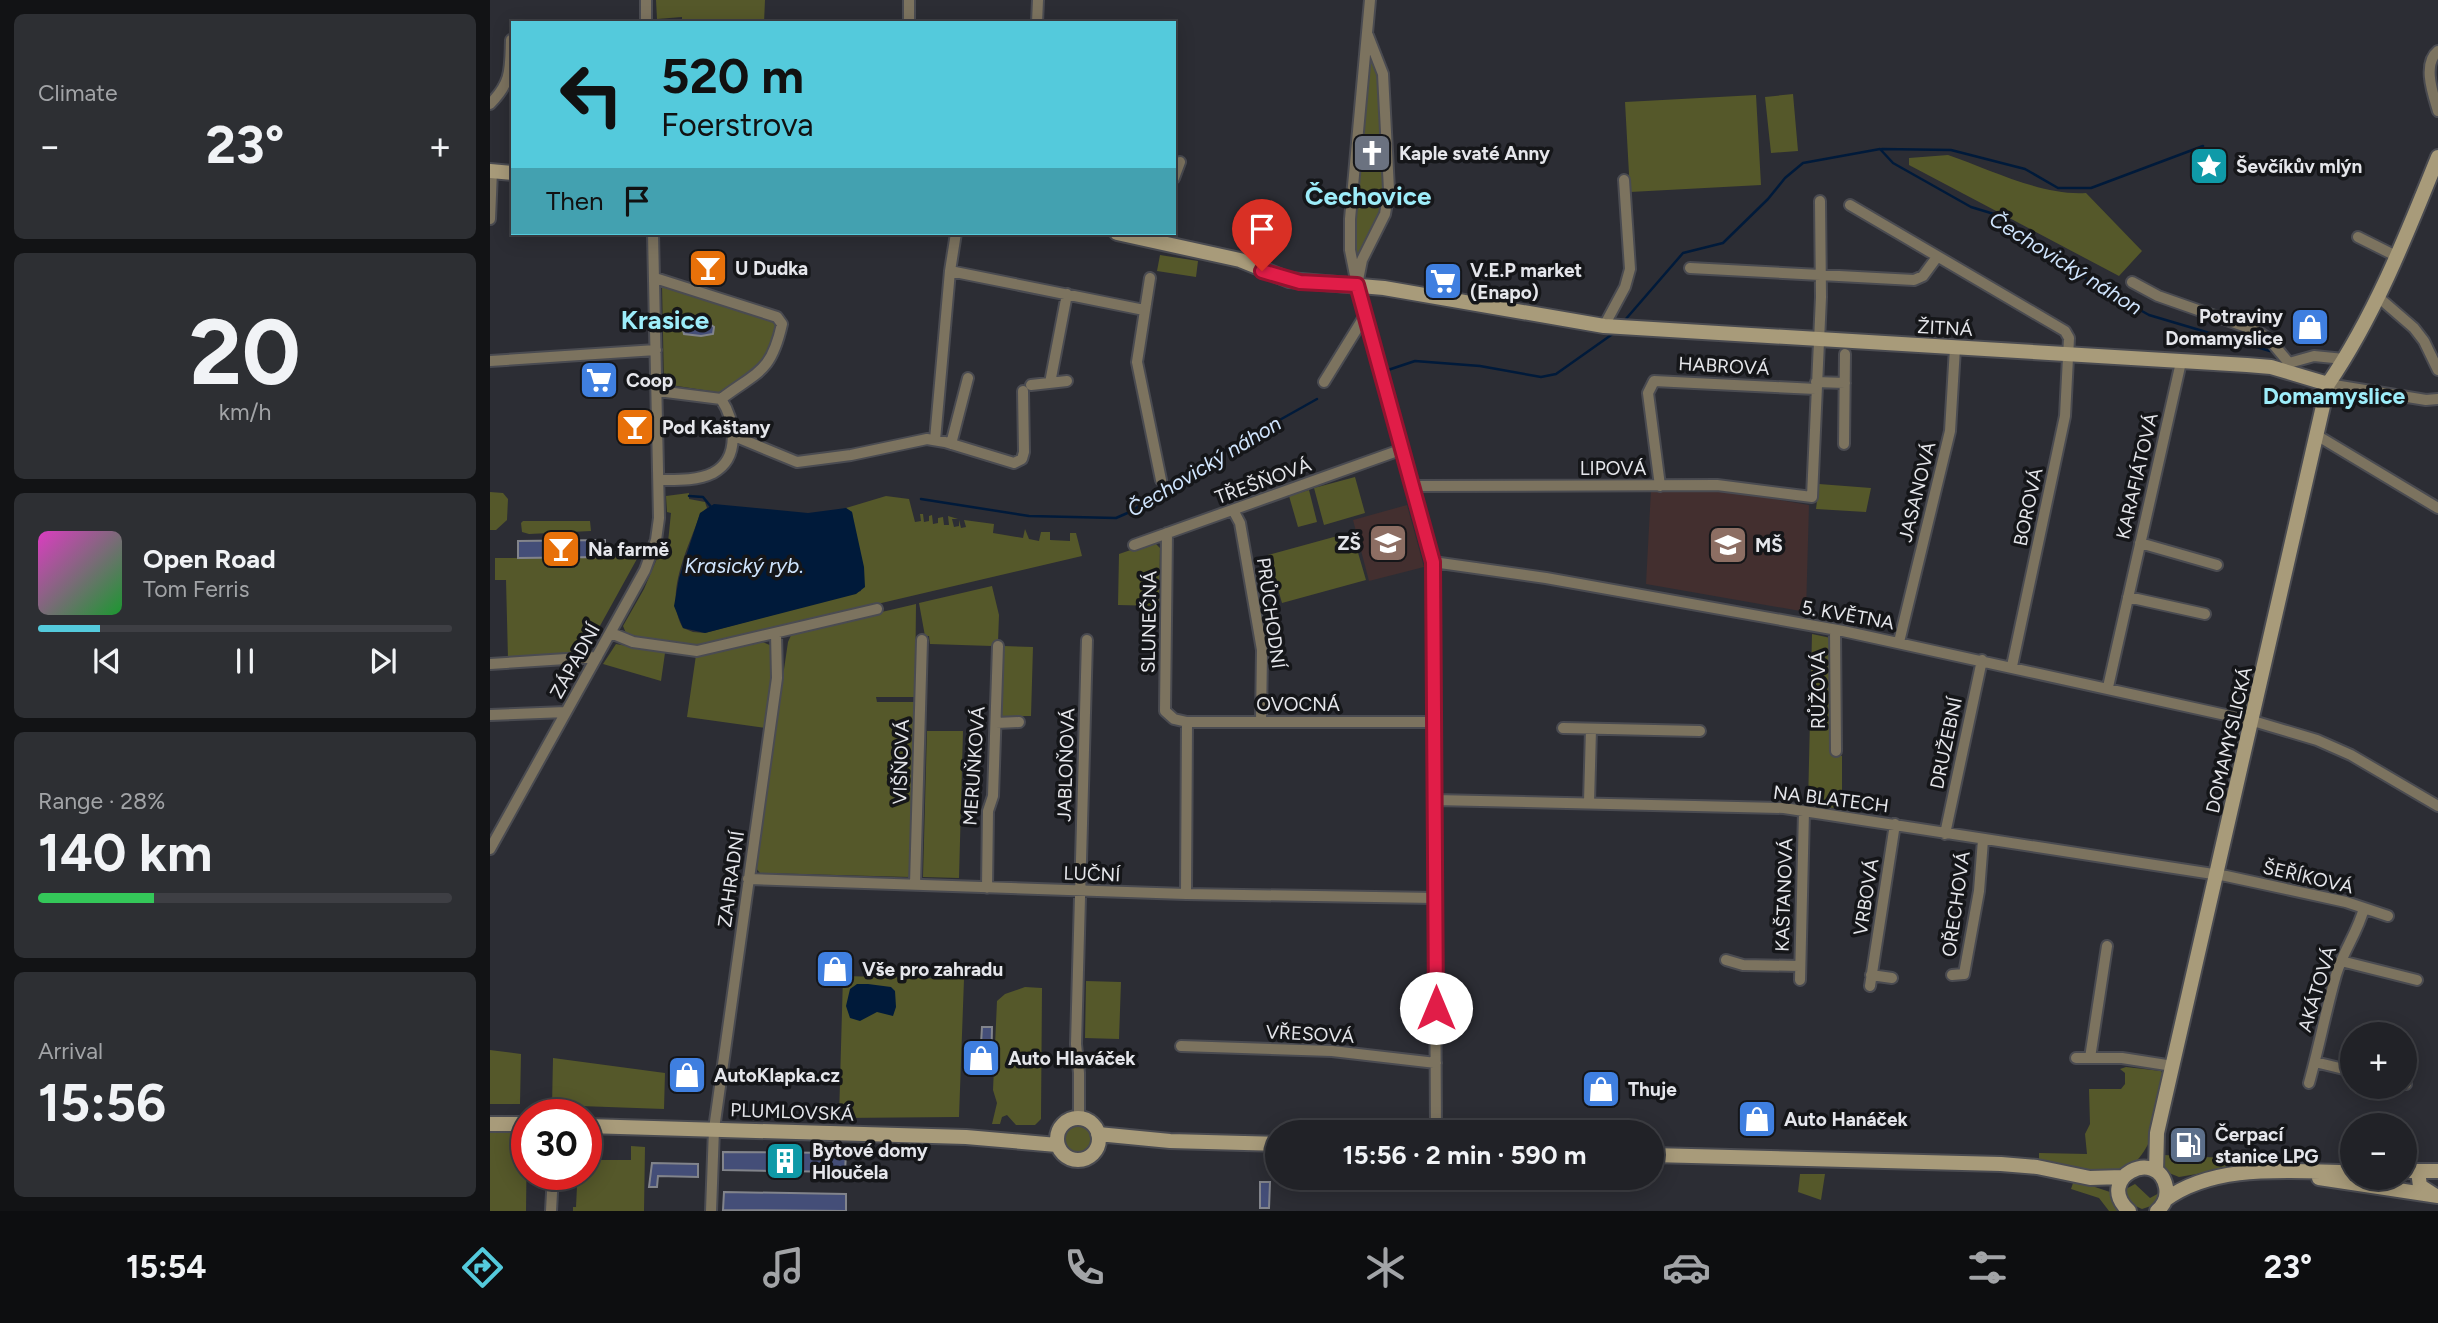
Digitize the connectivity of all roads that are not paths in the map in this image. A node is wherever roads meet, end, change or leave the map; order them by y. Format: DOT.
graph roads {
  1 [pos="646,0"];
  2 [pos="909,0"];
  3 [pos="1038,0"];
  4 [pos="1370,0"];
  5 [pos="646,21"];
  6 [pos="909,21"];
  7 [pos="1037,21"];
  8 [pos="1367,33"];
  9 [pos="511,40"];
  10 [pos="2438,51"];
  11 [pos="490,104"];
  12 [pos="2438,111"];
  13 [pos="2438,157"];
  14 [pos="1180,162"];
  15 [pos="491,171"];
  16 [pos="511,173"];
  17 [pos="1176,173"];
  18 [pos="1624,180"];
  19 [pos="1820,201"];
  20 [pos="1850,205"];
  21 [pos="490,217"];
  22 [pos="653,235"];
  23 [pos="956,235"];
  24 [pos="1138,235"];
  25 [pos="1158,237"];
  26 [pos="2358,237"];
  27 [pos="1937,257"];
  28 [pos="2396,257"];
  29 [pos="1690,268"];
  30 [pos="950,271"];
  31 [pos="1821,275"];
  32 [pos="655,278"];
  33 [pos="1150,278"];
  34 [pos="2132,282"];
  35 [pos="1357,285"];
  36 [pos="1067,294"];
  37 [pos="2377,296"];
  38 [pos="1144,310"];
  39 [pos="1366,314"];
  40 [pos="1613,327"];
  41 [pos="1818,340"];
  42 [pos="1955,348"];
  43 [pos="656,350"];
  44 [pos="2069,354"];
  45 [pos="1846,355"];
  46 [pos="2344,359"];
  47 [pos="490,361"];
  48 [pos="2181,362"];
  49 [pos="2287,367"];
  50 [pos="2438,370"];
  51 [pos="968,378"];
  52 [pos="1067,381"];
  53 [pos="1324,382"];
  54 [pos="1050,383"];
  55 [pos="1845,383"];
  56 [pos="2328,384"];
  57 [pos="1816,385"];
  58 [pos="658,391"];
  59 [pos="721,399"];
  60 [pos="2438,399"];
  61 [pos="734,436"];
  62 [pos="2318,436"];
  63 [pos="935,440"];
  64 [pos="951,444"];
  65 [pos="1844,444"];
  66 [pos="1402,449"];
  67 [pos="659,480"];
  68 [pos="1161,480"];
  69 [pos="1414,486"];
  70 [pos="1660,486"];
  71 [pos="2438,508"];
  72 [pos="1233,510"];
  73 [pos="1167,533"];
  74 [pos="2140,543"];
  75 [pos="1134,544"];
  76 [pos="1433,562"];
  77 [pos="2217,565"];
  78 [pos="2128,597"];
  79 [pos="877,609"];
  80 [pos="2205,614"];
  81 [pos="1835,629"];
  82 [pos="611,633"];
  83 [pos="776,634"];
  84 [pos="922,640"];
  85 [pos="1087,640"];
  86 [pos="1899,642"];
  87 [pos="998,646"];
  88 [pos="597,657"];
  89 [pos="1982,660"];
  90 [pos="490,664"];
  91 [pos="2012,666"];
  92 [pos="2108,687"];
  93 [pos="1165,711"];
  94 [pos="566,712"];
  95 [pos="490,715"];
  96 [pos="2253,721"];
  97 [pos="1018,722"];
  98 [pos="1187,722"];
  99 [pos="1261,722"];
  100 [pos="1435,722"];
  101 [pos="996,723"];
  102 [pos="1563,728"];
  103 [pos="1591,729"];
  104 [pos="1700,731"];
  105 [pos="1836,751"];
  106 [pos="1435,800"];
  107 [pos="1589,802"];
  108 [pos="2438,806"];
  109 [pos="1804,811"];
  110 [pos="1895,824"];
  111 [pos="1944,834"];
  112 [pos="1983,840"];
  113 [pos="490,849"];
  114 [pos="2218,876"];
  115 [pos="748,879"];
  116 [pos="915,884"];
  117 [pos="986,888"];
  118 [pos="1079,891"];
  119 [pos="1186,894"];
  120 [pos="1436,898"];
  121 [pos="2364,908"];
  122 [pos="2388,916"];
  123 [pos="2107,946"];
  124 [pos="1727,960"];
  125 [pos="2341,961"];
  126 [pos="1800,966"];
  127 [pos="1952,975"];
  128 [pos="1892,978"];
  129 [pos="1800,979"];
  130 [pos="2417,980"];
  131 [pos="1181,1046"];
  132 [pos="2076,1058"];
  133 [pos="2090,1058"];
  134 [pos="2315,1062"];
  135 [pos="1436,1063"];
  136 [pos="2173,1066"];
  137 [pos="2340,1068"];
  138 [pos="2309,1083"];
  139 [pos="1079,1117"];
  140 [pos="1436,1120"];
  141 [pos="490,1124"];
  142 [pos="511,1125"];
  143 [pos="602,1126"];
  144 [pos="714,1129"];
  145 [pos="2157,1133"];
  146 [pos="1058,1138"];
  147 [pos="1098,1139"];
  148 [pos="1265,1144"];
  149 [pos="1664,1155"];
  150 [pos="2137,1168"];
  151 [pos="2340,1171"];
  152 [pos="2417,1171"];
  153 [pos="2438,1171"];
  154 [pos="2291,1172"];
  155 [pos="2160,1175"];
  156 [pos="2123,1177"];
  157 [pos="2090,1178"];
  158 [pos="2213,1180"];
  159 [pos="2417,1181"];
  160 [pos="552,1190"];
  161 [pos="2119,1195"];
  162 [pos="2437,1196"];
  163 [pos="2161,1206"];
  164 [pos="551,1211"];
  165 [pos="711,1211"];
  166 [pos="2129,1211"];
  1 -- 5 [label="street"];
  2 -- 6 [label="street"];
  3 -- 7 [label="street"];
  4 -- 8 [label="street"];
  8 -- 35 [label="street"];
  8 -- 35 [label="street"];
  9 -- 11 [label="street"];
  10 -- 12 [label="street"];
  13 -- 28 [label="street, DOMAMYSLICKÁ"];
  14 -- 17 [label="street"];
  15 -- 16 [label="street"];
  15 -- 21 [label="street"];
  18 -- 40 [label="street"];
  19 -- 31 [label="street"];
  20 -- 27 [label="street"];
  22 -- 32 [label="street, ZÁPADNÍ"];
  23 -- 30 [label="street"];
  24 -- 25 [label="street, ŽITNÁ"];
  25 -- 35 [label="street, ŽITNÁ"];
  26 -- 28 [label="street"];
  27 -- 31 [label="street"];
  27 -- 44 [label="street"];
  28 -- 37 [label="street, DOMAMYSLICKÁ"];
  29 -- 31 [label="street"];
  30 -- 36 [label="street"];
  30 -- 63 [label="street"];
  31 -- 41 [label="street"];
  32 -- 43 [label="street, ZÁPADNÍ"];
  32 -- 59 [label="street"];
  33 -- 38 [label="street"];
  34 -- 49 [label="street"];
  35 -- 39 [label="street"];
  35 -- 40 [label="street, ŽITNÁ"];
  36 -- 38 [label="street"];
  36 -- 54 [label="street"];
  37 -- 46 [label="street, DOMAMYSLICKÁ"];
  37 -- 50 [label="street"];
  38 -- 68 [label="street"];
  39 -- 53 [label="street"];
  39 -- 66 [label="street"];
  40 -- 41 [label="street, ŽITNÁ"];
  41 -- 42 [label="street, ŽITNÁ"];
  41 -- 57 [label="street"];
  42 -- 44 [label="street, ŽITNÁ"];
  42 -- 86 [label="street, JASANOVÁ"];
  43 -- 47 [label="street"];
  43 -- 58 [label="street, ZÁPADNÍ"];
  44 -- 48 [label="street, ŽITNÁ"];
  44 -- 91 [label="street, BOROVÁ"];
  45 -- 55 [label="street"];
  46 -- 49 [label="street, ŽITNÁ"];
  46 -- 56 [label="street, DOMAMYSLICKÁ"];
  48 -- 49 [label="street, ŽITNÁ"];
  48 -- 74 [label="street, KARAFIÁTOVÁ"];
  49 -- 56 [label="street, ŽITNÁ"];
  51 -- 64 [label="street"];
  52 -- 54 [label="street"];
  54 -- 64 [label="street"];
  55 -- 57 [label="street"];
  55 -- 65 [label="street"];
  56 -- 60 [label="street"];
  56 -- 62 [label="street, DOMAMYSLICKÁ"];
  57 -- 70 [label="street, LIPOVÁ"];
  57 -- 70 [label="street, HABROVÁ"];
  58 -- 59 [label="street"];
  58 -- 67 [label="street, ZÁPADNÍ"];
  59 -- 61 [label="street"];
  61 -- 63 [label="street"];
  61 -- 67 [label="street"];
  62 -- 71 [label="street"];
  62 -- 96 [label="street, DOMAMYSLICKÁ"];
  63 -- 64 [label="street"];
  66 -- 69 [label="street"];
  66 -- 72 [label="street, TŘEŠŇOVÁ"];
  67 -- 82 [label="street, ZÁPADNÍ"];
  69 -- 70 [label="street, LIPOVÁ"];
  69 -- 76 [label="street"];
  72 -- 73 [label="street, TŘEŠŇOVÁ"];
  72 -- 99 [label="street, PRŮCHODNÍ"];
  73 -- 75 [label="street, TŘEŠŇOVÁ"];
  73 -- 93 [label="street, SLUNEČNÁ"];
  74 -- 77 [label="street"];
  74 -- 78 [label="street, KARAFIÁTOVÁ"];
  76 -- 81 [label="street, 5. KVĚTNA"];
  76 -- 100 [label="street"];
  78 -- 80 [label="street"];
  78 -- 92 [label="street, KARAFIÁTOVÁ"];
  79 -- 83 [label="street"];
  81 -- 86 [label="street, 5. KVĚTNA"];
  81 -- 105 [label="street, RŮŽOVÁ"];
  82 -- 83 [label="street"];
  82 -- 88 [label="street, ZÁPADNÍ"];
  83 -- 115 [label="street, ZAHRADNÍ"];
  84 -- 116 [label="street, VIŠŇOVÁ"];
  85 -- 118 [label="street, JABLOŇOVÁ"];
  86 -- 89 [label="street, 5. KVĚTNA"];
  87 -- 101 [label="street, MERUŇKOVÁ"];
  88 -- 90 [label="street"];
  88 -- 94 [label="street, ZÁPADNÍ"];
  89 -- 91 [label="street, 5. KVĚTNA"];
  89 -- 111 [label="street, DRUŽEBNÍ"];
  91 -- 92 [label="street, 5. KVĚTNA"];
  92 -- 96 [label="street, 5. KVĚTNA"];
  93 -- 98 [label="street, OVOCNÁ"];
  94 -- 95 [label="street"];
  94 -- 113 [label="street, ZÁPADNÍ"];
  96 -- 108 [label="street, 5. KVĚTNA"];
  96 -- 114 [label="street, DOMAMYSLICKÁ"];
  97 -- 101 [label="street"];
  98 -- 99 [label="street, OVOCNÁ"];
  98 -- 119 [label="street"];
  99 -- 100 [label="street, OVOCNÁ"];
  100 -- 106 [label="street"];
  101 -- 117 [label="street, MERUŇKOVÁ"];
  102 -- 103 [label="street"];
  103 -- 104 [label="street"];
  103 -- 107 [label="street"];
  106 -- 107 [label="street, NA BLATECH"];
  106 -- 120 [label="street"];
  107 -- 109 [label="street, NA BLATECH"];
  109 -- 110 [label="street, NA BLATECH"];
  109 -- 126 [label="street, KAŠTANOVÁ"];
  110 -- 111 [label="street, NA BLATECH"];
  110 -- 128 [label="street, VRBOVÁ"];
  111 -- 112 [label="street, NA BLATECH"];
  112 -- 114 [label="street, NA BLATECH"];
  112 -- 127 [label="street, OŘECHOVÁ"];
  114 -- 121 [label="street, ŠEŘÍKOVÁ"];
  114 -- 136 [label="street, DOMAMYSLICKÁ"];
  115 -- 116 [label="street, LUČNÍ"];
  115 -- 144 [label="street, ZAHRADNÍ"];
  116 -- 117 [label="street, LUČNÍ"];
  117 -- 118 [label="street, LUČNÍ"];
  118 -- 119 [label="street, LUČNÍ"];
  118 -- 139 [label="street"];
  119 -- 120 [label="street, LUČNÍ"];
  120 -- 135 [label="street"];
  121 -- 122 [label="street, ŠEŘÍKOVÁ"];
  121 -- 125 [label="street, AKÁTOVÁ"];
  123 -- 133 [label="street"];
  124 -- 126 [label="street"];
  125 -- 130 [label="street"];
  125 -- 134 [label="street, AKÁTOVÁ"];
  126 -- 129 [label="street, KAŠTANOVÁ"];
  131 -- 135 [label="street, VŘESOVÁ"];
  132 -- 133 [label="street"];
  133 -- 136 [label="street"];
  134 -- 137 [label="street"];
  134 -- 138 [label="street, AKÁTOVÁ"];
  135 -- 140 [label="street"];
  136 -- 145 [label="street, DOMAMYSLICKÁ"];
  139 -- 146 [label="street, PLUMLOVSKÁ"];
  139 -- 147 [label="street"];
  141 -- 142 [label="street"];
  143 -- 144 [label="street, PLUMLOVSKÁ"];
  144 -- 146 [label="street, PLUMLOVSKÁ"];
  144 -- 165 [label="street, ZAHRADNÍ"];
  145 -- 150 [label="street, DOMAMYSLICKÁ"];
  145 -- 155 [label="street, DOMAMYSLICKÁ"];
  146 -- 147 [label="street"];
  147 -- 148 [label="street"];
  149 -- 157 [label="street"];
  150 -- 155 [label="street"];
  150 -- 156 [label="street"];
  151 -- 154 [label="street"];
  152 -- 153 [label="street"];
  154 -- 158 [label="street"];
  154 -- 162 [label="street"];
  155 -- 158 [label="street"];
  155 -- 163 [label="street, DOMAMYSLICKÁ"];
  156 -- 157 [label="street"];
  156 -- 161 [label="street"];
  157 -- 161 [label="street"];
  158 -- 163 [label="street"];
  159 -- 162 [label="street"];
  160 -- 164 [label="street"];
  161 -- 166 [label="street"];
}
